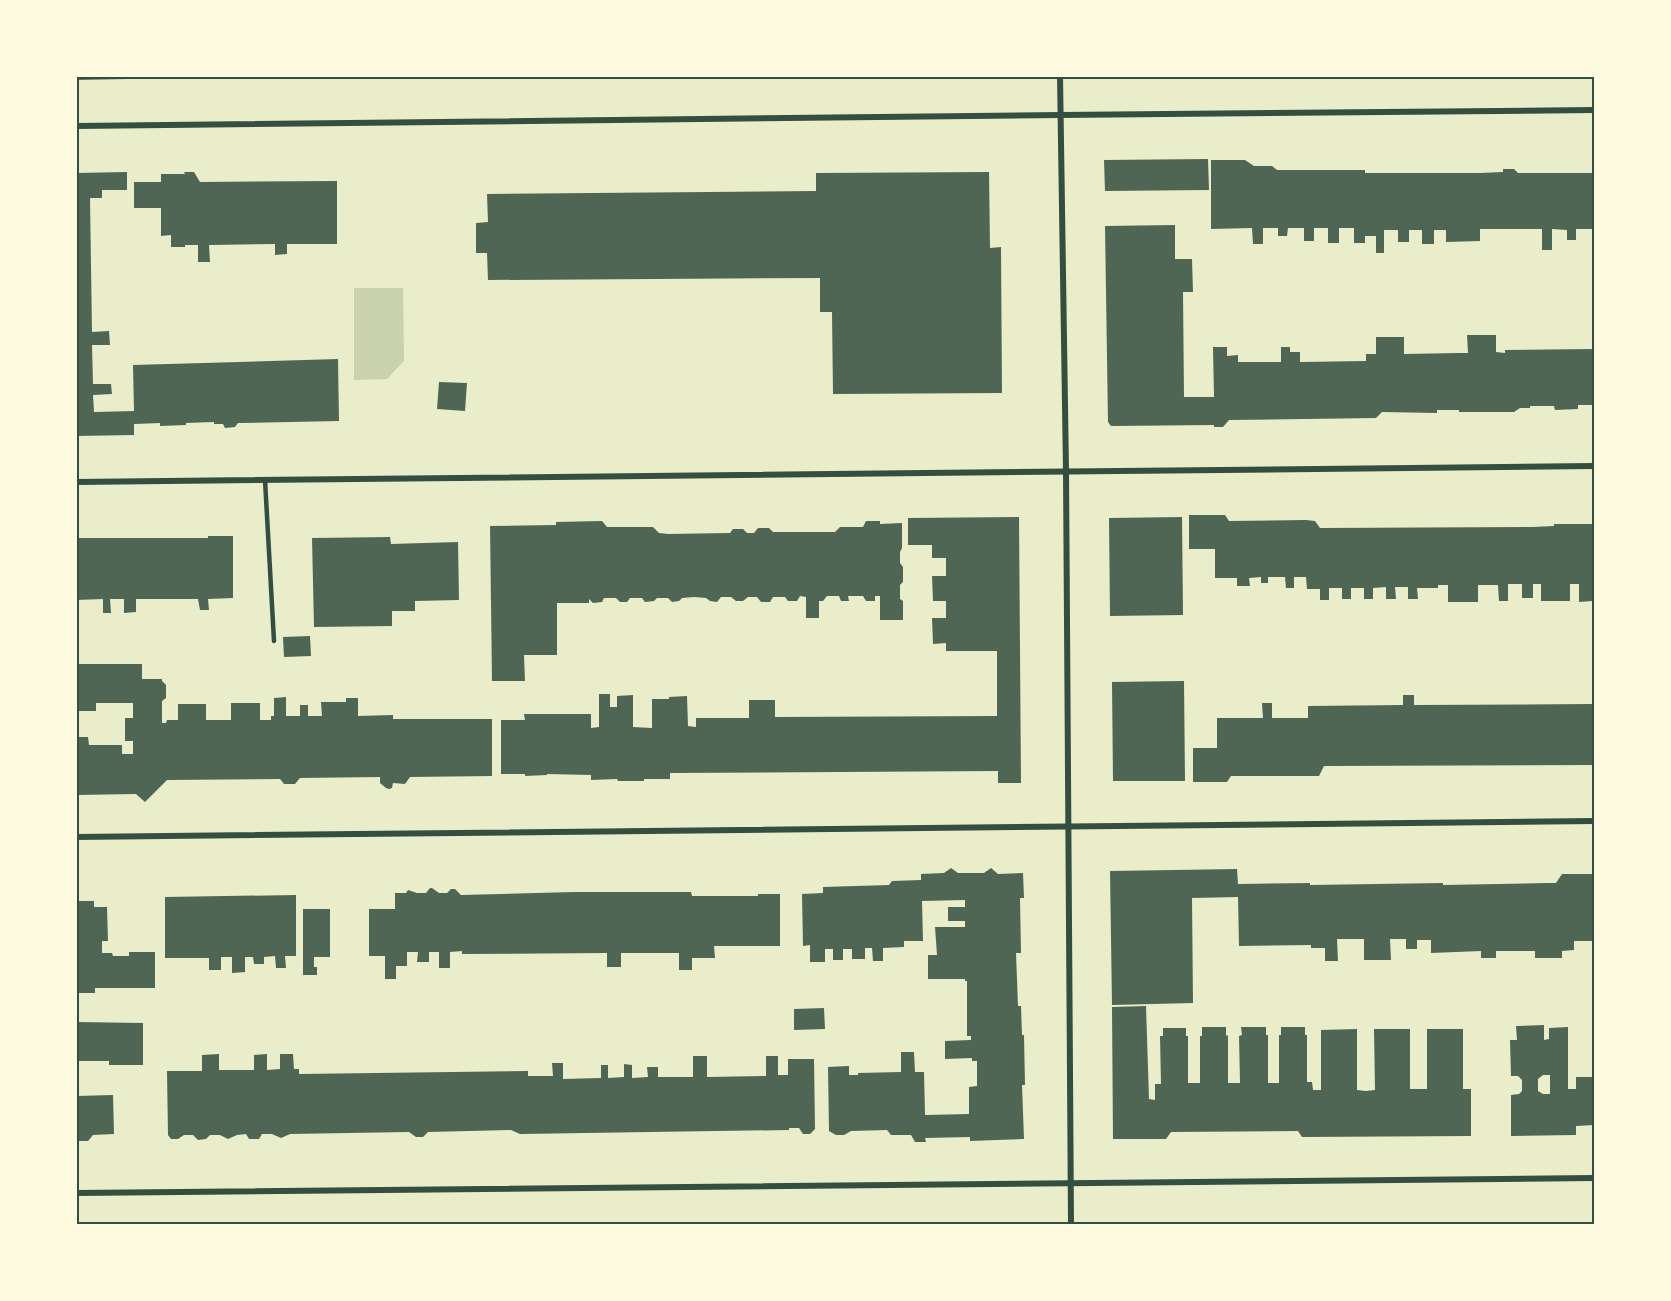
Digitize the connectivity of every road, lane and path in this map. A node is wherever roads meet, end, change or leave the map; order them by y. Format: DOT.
graph roads {
  1 [pos="1060,76"];
  2 [pos="1594,111"];
  3 [pos="1060,115"];
  4 [pos="76,126"];
  5 [pos="1594,466"];
  6 [pos="1066,471"];
  7 [pos="265,480"];
  8 [pos="76,482"];
  9 [pos="274,641"];
  10 [pos="1594,821"];
  11 [pos="1069,827"];
  12 [pos="76,837"];
  13 [pos="1594,1178"];
  14 [pos="1070,1183"];
  15 [pos="76,1193"];
  16 [pos="1071,1224"];
  1 -- 3 [label="street"];
  2 -- 3 [label="street"];
  3 -- 4 [label="street"];
  3 -- 6 [label="street"];
  5 -- 6 [label="street"];
  6 -- 7 [label="street"];
  6 -- 11 [label="street"];
  7 -- 8 [label="street"];
  7 -- 9 [label="lane"];
  10 -- 11 [label="street"];
  11 -- 12 [label="street"];
  11 -- 14 [label="street"];
  13 -- 14 [label="street"];
  14 -- 15 [label="street"];
  14 -- 16 [label="street"];
}
